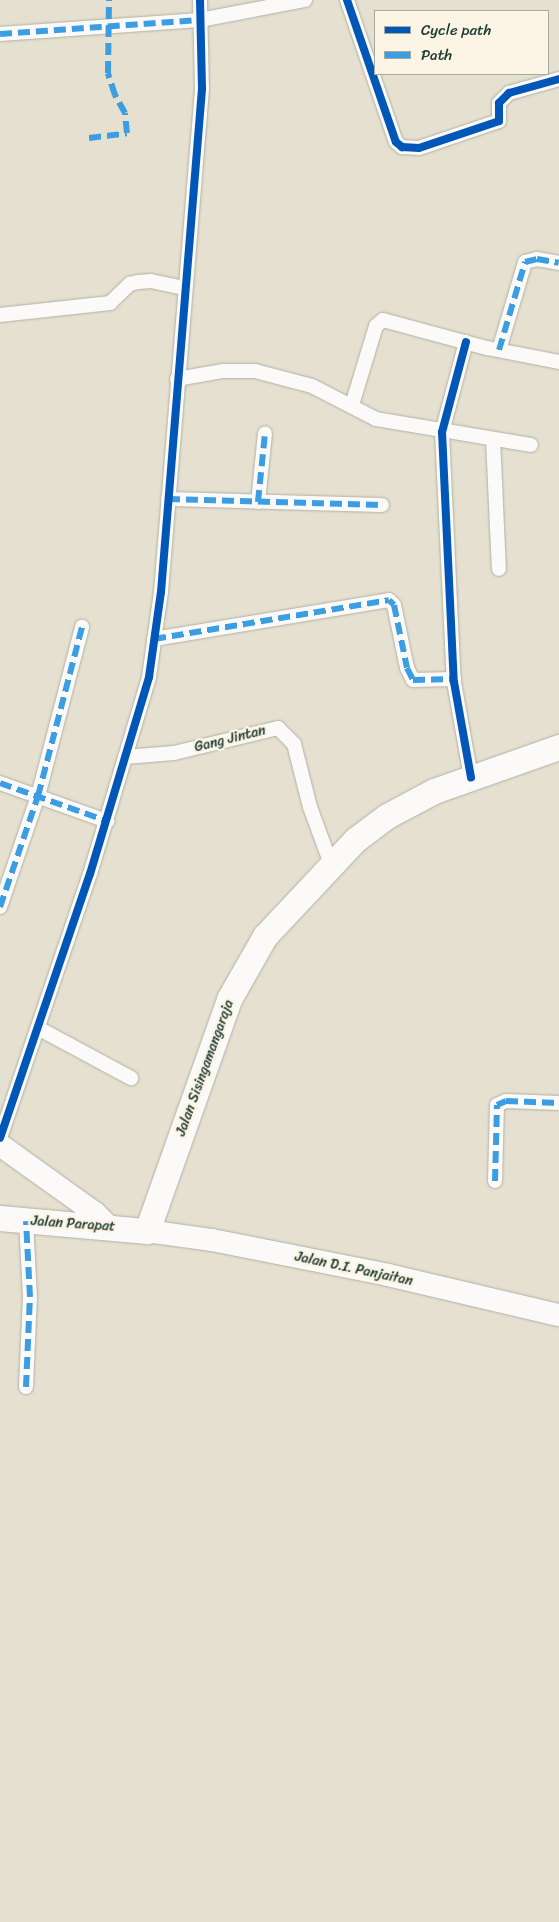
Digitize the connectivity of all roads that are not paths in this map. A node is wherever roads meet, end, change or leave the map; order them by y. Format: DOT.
graph roads {
  1 [pos="200,0"];
  2 [pos="305,0"];
  3 [pos="347,0"];
  4 [pos="200,20"];
  5 [pos="0,34"];
  6 [pos="559,79"];
  7 [pos="559,263"];
  8 [pos="184,288"];
  9 [pos="0,315"];
  10 [pos="466,342"];
  11 [pos="499,350"];
  12 [pos="559,362"];
  13 [pos="177,378"];
  14 [pos="352,405"];
  15 [pos="442,432"];
  16 [pos="265,433"];
  17 [pos="493,439"];
  18 [pos="531,445"];
  19 [pos="168,499"];
  20 [pos="258,502"];
  21 [pos="382,505"];
  22 [pos="499,569"];
  23 [pos="82,627"];
  24 [pos="154,639"];
  25 [pos="454,679"];
  26 [pos="559,747"];
  27 [pos="125,757"];
  28 [pos="471,777"];
  29 [pos="0,783"];
  30 [pos="38,796"];
  31 [pos="107,821"];
  32 [pos="331,864"];
  33 [pos="0,907"];
  34 [pos="38,1028"];
  35 [pos="131,1078"];
  36 [pos="559,1103"];
  37 [pos="0,1138"];
  38 [pos="0,1145"];
  39 [pos="495,1181"];
  40 [pos="0,1218"];
  41 [pos="26,1221"];
  42 [pos="109,1227"];
  43 [pos="146,1231"];
  44 [pos="559,1315"];
  45 [pos="26,1387"];
  1 -- 4 [label="street"];
  2 -- 4 [label="street"];
  3 -- 6 [label="street"];
  4 -- 5 [label="street"];
  4 -- 8 [label="street"];
  7 -- 11 [label="street"];
  8 -- 9 [label="street"];
  8 -- 13 [label="street"];
  10 -- 11 [label="street"];
  10 -- 14 [label="street"];
  10 -- 15 [label="street"];
  11 -- 12 [label="street"];
  13 -- 14 [label="street"];
  13 -- 19 [label="street"];
  14 -- 15 [label="street"];
  15 -- 17 [label="street"];
  15 -- 25 [label="street"];
  16 -- 20 [label="street"];
  17 -- 18 [label="street"];
  17 -- 22 [label="street"];
  19 -- 20 [label="street"];
  19 -- 24 [label="street"];
  20 -- 21 [label="street"];
  23 -- 30 [label="street"];
  24 -- 25 [label="street"];
  24 -- 27 [label="street"];
  25 -- 28 [label="street"];
  26 -- 28 [label="highway, Jalan Sisingamangaraja"];
  27 -- 31 [label="street"];
  27 -- 32 [label="street, Gang Jintan"];
  28 -- 32 [label="highway, Jalan Sisingamangaraja"];
  29 -- 30 [label="street"];
  30 -- 31 [label="street"];
  30 -- 33 [label="street"];
  31 -- 34 [label="street"];
  32 -- 43 [label="highway, Jalan Sisingamangaraja"];
  34 -- 35 [label="street"];
  34 -- 37 [label="street"];
  36 -- 39 [label="street"];
  38 -- 42 [label="main road"];
  40 -- 41 [label="highway, Jalan Parapat"];
  41 -- 42 [label="highway, Jalan Parapat"];
  41 -- 45 [label="street"];
  42 -- 43 [label="highway, Jalan Parapat"];
  43 -- 44 [label="main road, Jalan D.I. Panjaitan"];
}
